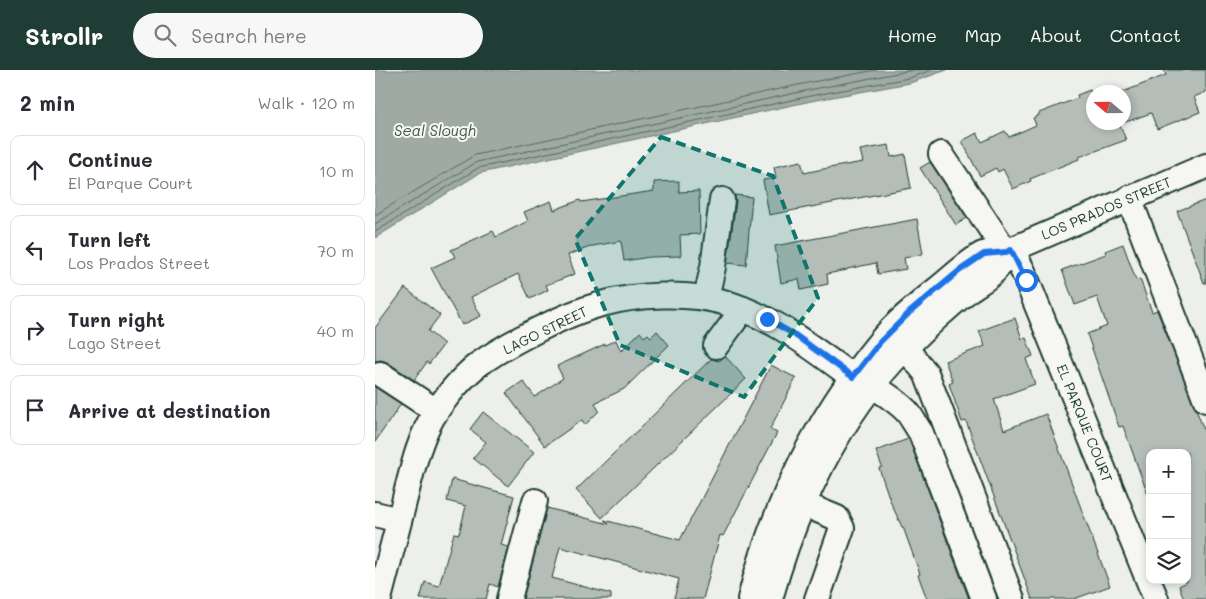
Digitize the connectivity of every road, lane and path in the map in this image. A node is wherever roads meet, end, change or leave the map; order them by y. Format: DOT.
graph roads {
  1 [pos="941,154"];
  2 [pos="1206,166"];
  3 [pos="1129,198"];
  4 [pos="722,200"];
  5 [pos="1008,251"];
  6 [pos="706,298"];
  7 [pos="743,309"];
  8 [pos="716,346"];
  9 [pos="905,348"];
  10 [pos="380,374"];
  11 [pos="862,382"];
  12 [pos="1206,400"];
  13 [pos="436,411"];
  14 [pos="535,501"];
  15 [pos="803,504"];
  16 [pos="375,514"];
  17 [pos="399,520"];
  18 [pos="379,599"];
  19 [pos="509,599"];
  20 [pos="750,599"];
  21 [pos="769,599"];
  22 [pos="817,599"];
  23 [pos="984,599"];
  24 [pos="1012,599"];
  25 [pos="1156,599"];
  1 -- 5 [label="street, EL PARQUE COURT"];
  2 -- 3 [label="street, LOS PRADOS STREET"];
  3 -- 5 [label="street, LOS PRADOS STREET"];
  3 -- 12 [label="street"];
  4 -- 6 [label="street"];
  5 -- 9 [label="street, LOS PRADOS STREET"];
  5 -- 11 [label="street, LOS PRADOS STREET"];
  5 -- 25 [label="street, EL PARQUE COURT"];
  6 -- 7 [label="street, LAGO STREET"];
  6 -- 13 [label="street, LAGO STREET"];
  7 -- 8 [label="street"];
  7 -- 11 [label="street, LAGO STREET"];
  9 -- 11 [label="street, LOS PRADOS STREET"];
  9 -- 24 [label="street"];
  10 -- 13 [label="street"];
  11 -- 15 [label="street, LOS PRADOS STREET"];
  11 -- 20 [label="street, LOS PRADOS STREET"];
  11 -- 23 [label="street, LAGO STREET"];
  13 -- 17 [label="street, LAGO STREET"];
  14 -- 19 [label="street"];
  15 -- 21 [label="street, LOS PRADOS STREET"];
  15 -- 22 [label="street"];
  16 -- 17 [label="street"];
  17 -- 18 [label="street, LAGO STREET"];
}
